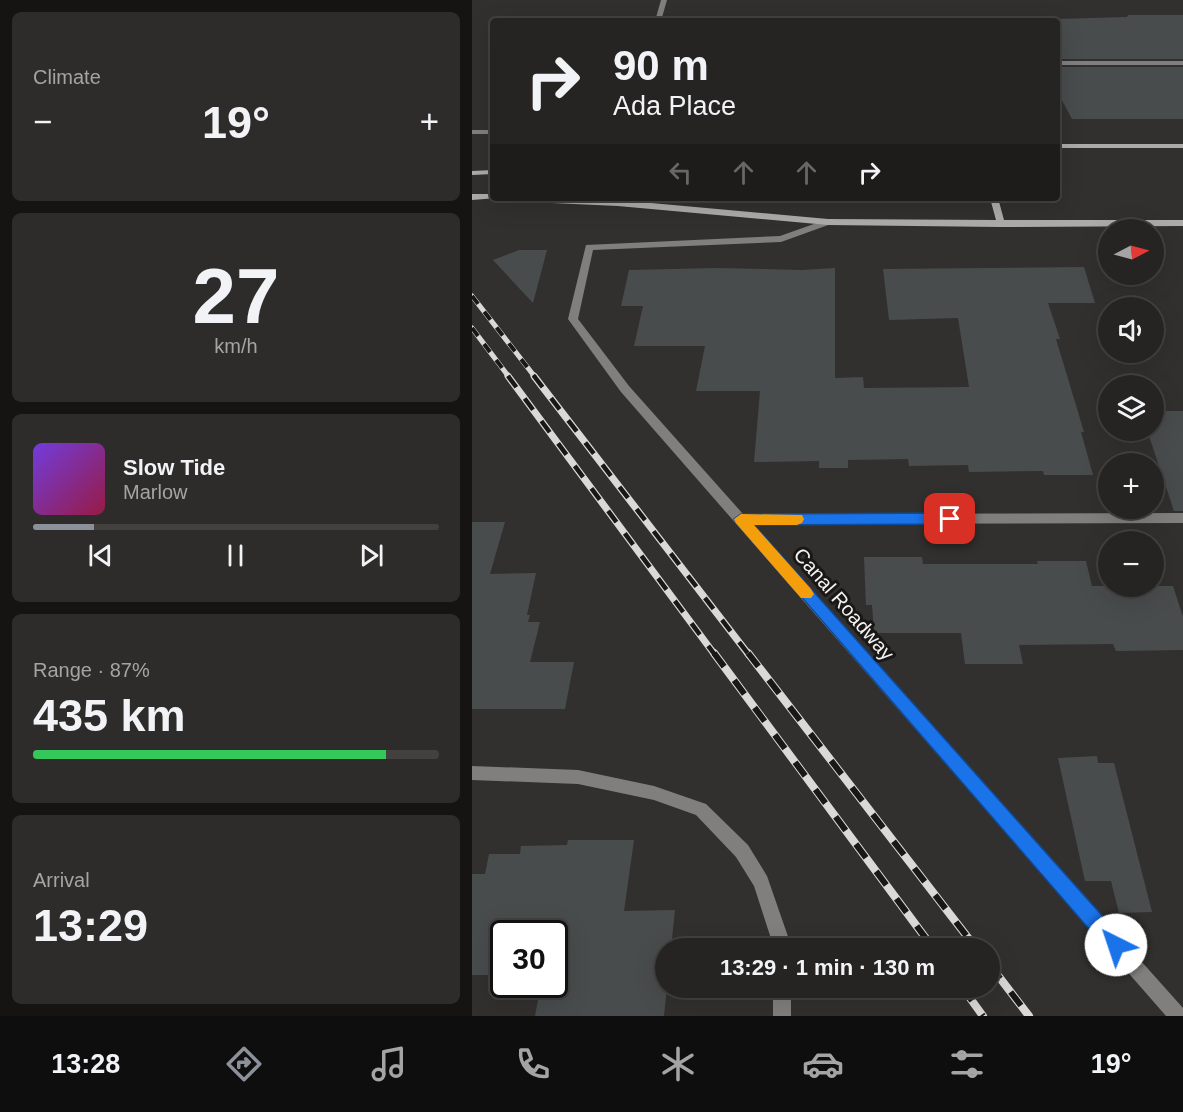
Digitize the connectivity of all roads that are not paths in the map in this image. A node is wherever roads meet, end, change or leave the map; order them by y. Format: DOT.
graph roads {
  1 [pos="664,0"];
  2 [pos="659,18"];
  3 [pos="1060,63"];
  4 [pos="1183,63"];
  5 [pos="472,132"];
  6 [pos="490,132"];
  7 [pos="1060,146"];
  8 [pos="1183,146"];
  9 [pos="490,172"];
  10 [pos="472,173"];
  11 [pos="472,197"];
  12 [pos="490,197"];
  13 [pos="574,201"];
  14 [pos="995,201"];
  15 [pos="829,222"];
  16 [pos="1183,223"];
  17 [pos="1000,224"];
  18 [pos="1183,518"];
  19 [pos="741,519"];
  20 [pos="472,773"];
  21 [pos="780,938"];
  22 [pos="782,998"];
  23 [pos="782,1016"];
  24 [pos="1178,1016"];
  1 -- 2 [label="street"];
  3 -- 4 [label="street"];
  5 -- 6 [label="street"];
  7 -- 8 [label="main road"];
  9 -- 10 [label="main road"];
  11 -- 12 [label="main road"];
  13 -- 15 [label="main road"];
  14 -- 17 [label="main road"];
  15 -- 17 [label="main road"];
  15 -- 19 [label="street, Canal Roadway"];
  16 -- 17 [label="main road"];
  18 -- 19 [label="street"];
  19 -- 24 [label="street, Canal Roadway"];
  20 -- 21 [label="street"];
  22 -- 23 [label="street"];
}
